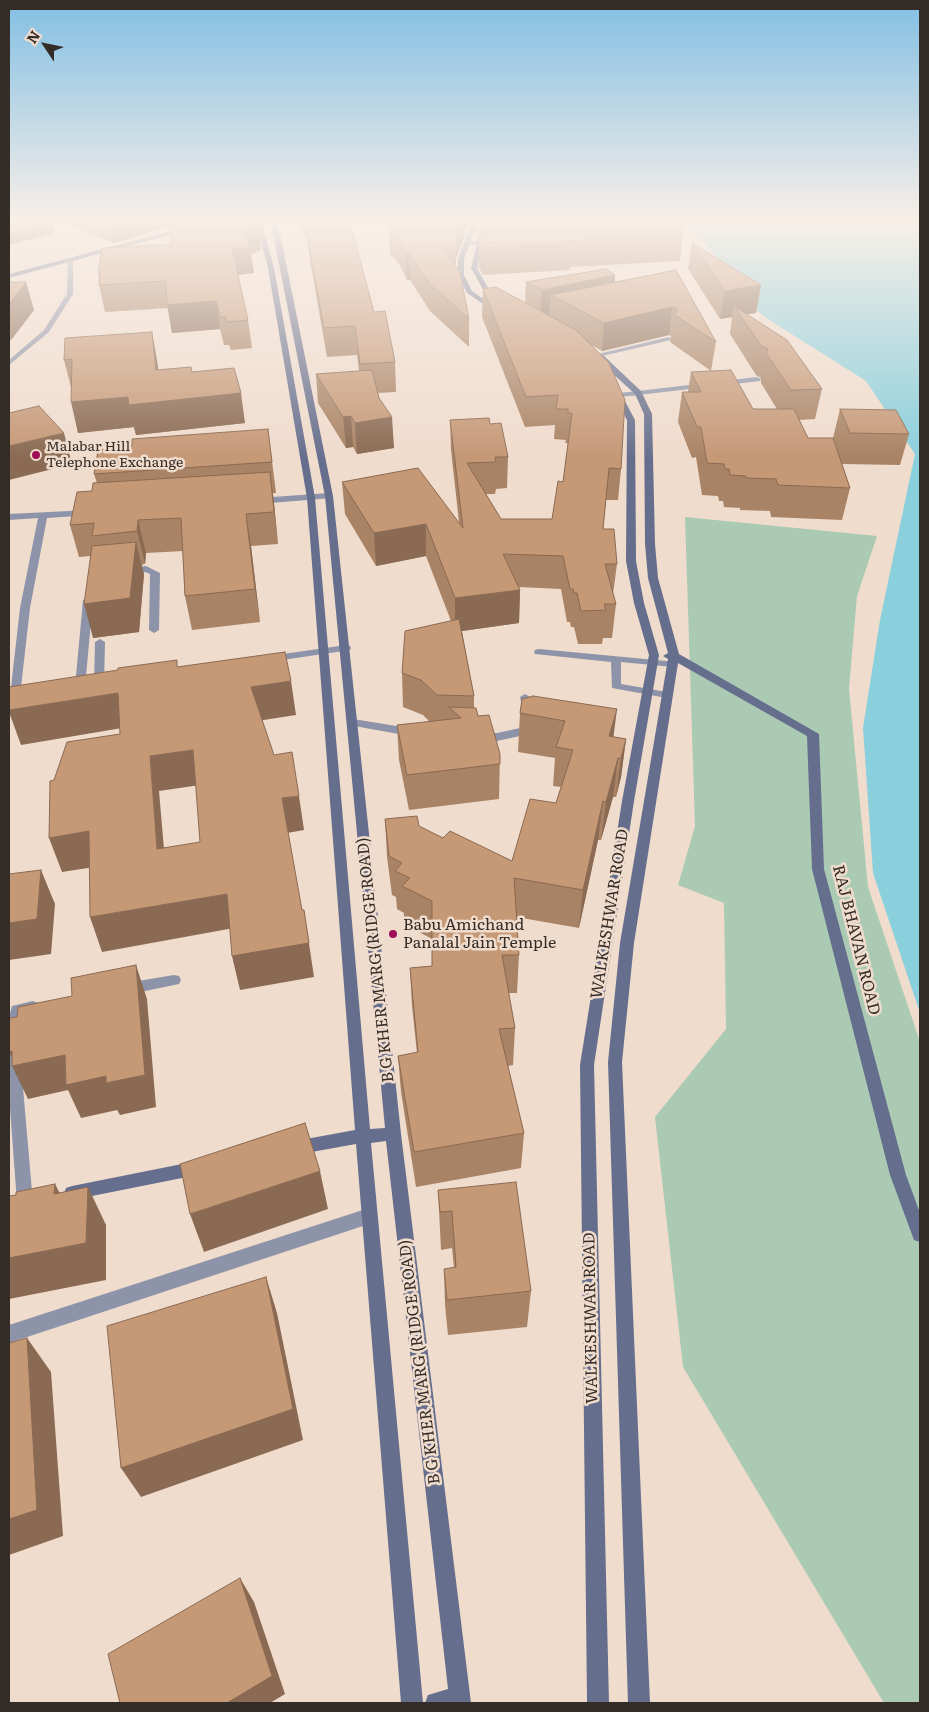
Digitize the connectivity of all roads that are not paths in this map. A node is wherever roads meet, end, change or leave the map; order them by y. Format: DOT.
graph roads {
  1 [pos="67,299"];
  2 [pos="276,299"];
  3 [pos="289,299"];
  4 [pos="494,299"];
  5 [pos="510,313"];
  6 [pos="669,339"];
  7 [pos="9,363"];
  8 [pos="757,379"];
  9 [pos="613,388"];
  10 [pos="638,393"];
  11 [pos="619,395"];
  12 [pos="329,496"];
  13 [pos="311,498"];
  14 [pos="252,502"];
  15 [pos="102,512"];
  16 [pos="43,516"];
  17 [pos="9,517"];
  18 [pos="111,572"];
  19 [pos="89,590"];
  20 [pos="154,630"];
  21 [pos="100,642"];
  22 [pos="346,648"];
  23 [pos="323,651"];
  24 [pos="539,652"];
  25 [pos="616,658"];
  26 [pos="654,658"];
  27 [pos="673,660"];
  28 [pos="255,661"];
  29 [pos="648,691"];
  30 [pos="668,695"];
  31 [pos="16,696"];
  32 [pos="526,697"];
  33 [pos="353,723"];
  34 [pos="425,735"];
  35 [pos="470,736"];
  36 [pos="174,980"];
  37 [pos="109,992"];
  38 [pos="44,1005"];
  39 [pos="393,1134"];
  40 [pos="363,1136"];
  41 [pos="277,1152"];
  42 [pos="209,1166"];
  43 [pos="25,1203"];
  44 [pos="9,1206"];
  45 [pos="369,1216"];
  46 [pos="920,1234"];
  47 [pos="9,1334"];
  48 [pos="460,1700"];
  49 [pos="412,1703"];
  50 [pos="436,1703"];
  51 [pos="598,1703"];
  52 [pos="639,1703"];
  1 -- 7 [label="street"];
  2 -- 13 [label="street, B G KHER MARG (RIDGE ROAD)"];
  3 -- 12 [label="street, B G KHER MARG (RIDGE ROAD)"];
  4 -- 5 [label="street"];
  6 -- 10 [label="street, WALKESHWAR ROAD"];
  8 -- 10 [label="street"];
  9 -- 11 [label="street, WALKESHWAR ROAD"];
  10 -- 11 [label="street"];
  10 -- 27 [label="street, WALKESHWAR ROAD"];
  11 -- 26 [label="street, WALKESHWAR ROAD"];
  12 -- 13 [label="street"];
  12 -- 22 [label="street, B G KHER MARG (RIDGE ROAD)"];
  13 -- 14 [label="street"];
  13 -- 23 [label="street, B G KHER MARG (RIDGE ROAD)"];
  15 -- 16 [label="street"];
  16 -- 17 [label="street"];
  16 -- 31 [label="street"];
  18 -- 20 [label="street"];
  19 -- 21 [label="street"];
  22 -- 23 [label="street"];
  22 -- 33 [label="street, B G KHER MARG (RIDGE ROAD)"];
  23 -- 28 [label="street"];
  23 -- 40 [label="street, B G KHER MARG (RIDGE ROAD)"];
  24 -- 25 [label="street"];
  25 -- 26 [label="street"];
  25 -- 29 [label="street"];
  26 -- 27 [label="street, RAJ BHAVAN ROAD"];
  26 -- 29 [label="street, WALKESHWAR ROAD"];
  27 -- 30 [label="street, WALKESHWAR ROAD"];
  27 -- 46 [label="street, RAJ BHAVAN ROAD"];
  29 -- 30 [label="street"];
  29 -- 51 [label="street, WALKESHWAR ROAD"];
  30 -- 52 [label="street, WALKESHWAR ROAD"];
  32 -- 35 [label="street"];
  33 -- 34 [label="street"];
  33 -- 39 [label="street, B G KHER MARG (RIDGE ROAD)"];
  36 -- 37 [label="street"];
  38 -- 43 [label="street"];
  39 -- 40 [label="street"];
  39 -- 48 [label="street, B G KHER MARG (RIDGE ROAD)"];
  40 -- 41 [label="street"];
  40 -- 45 [label="street, B G KHER MARG (RIDGE ROAD)"];
  42 -- 43 [label="street"];
  43 -- 44 [label="street"];
  45 -- 47 [label="street"];
  45 -- 49 [label="street, B G KHER MARG (RIDGE ROAD)"];
  48 -- 50 [label="street"];
}
